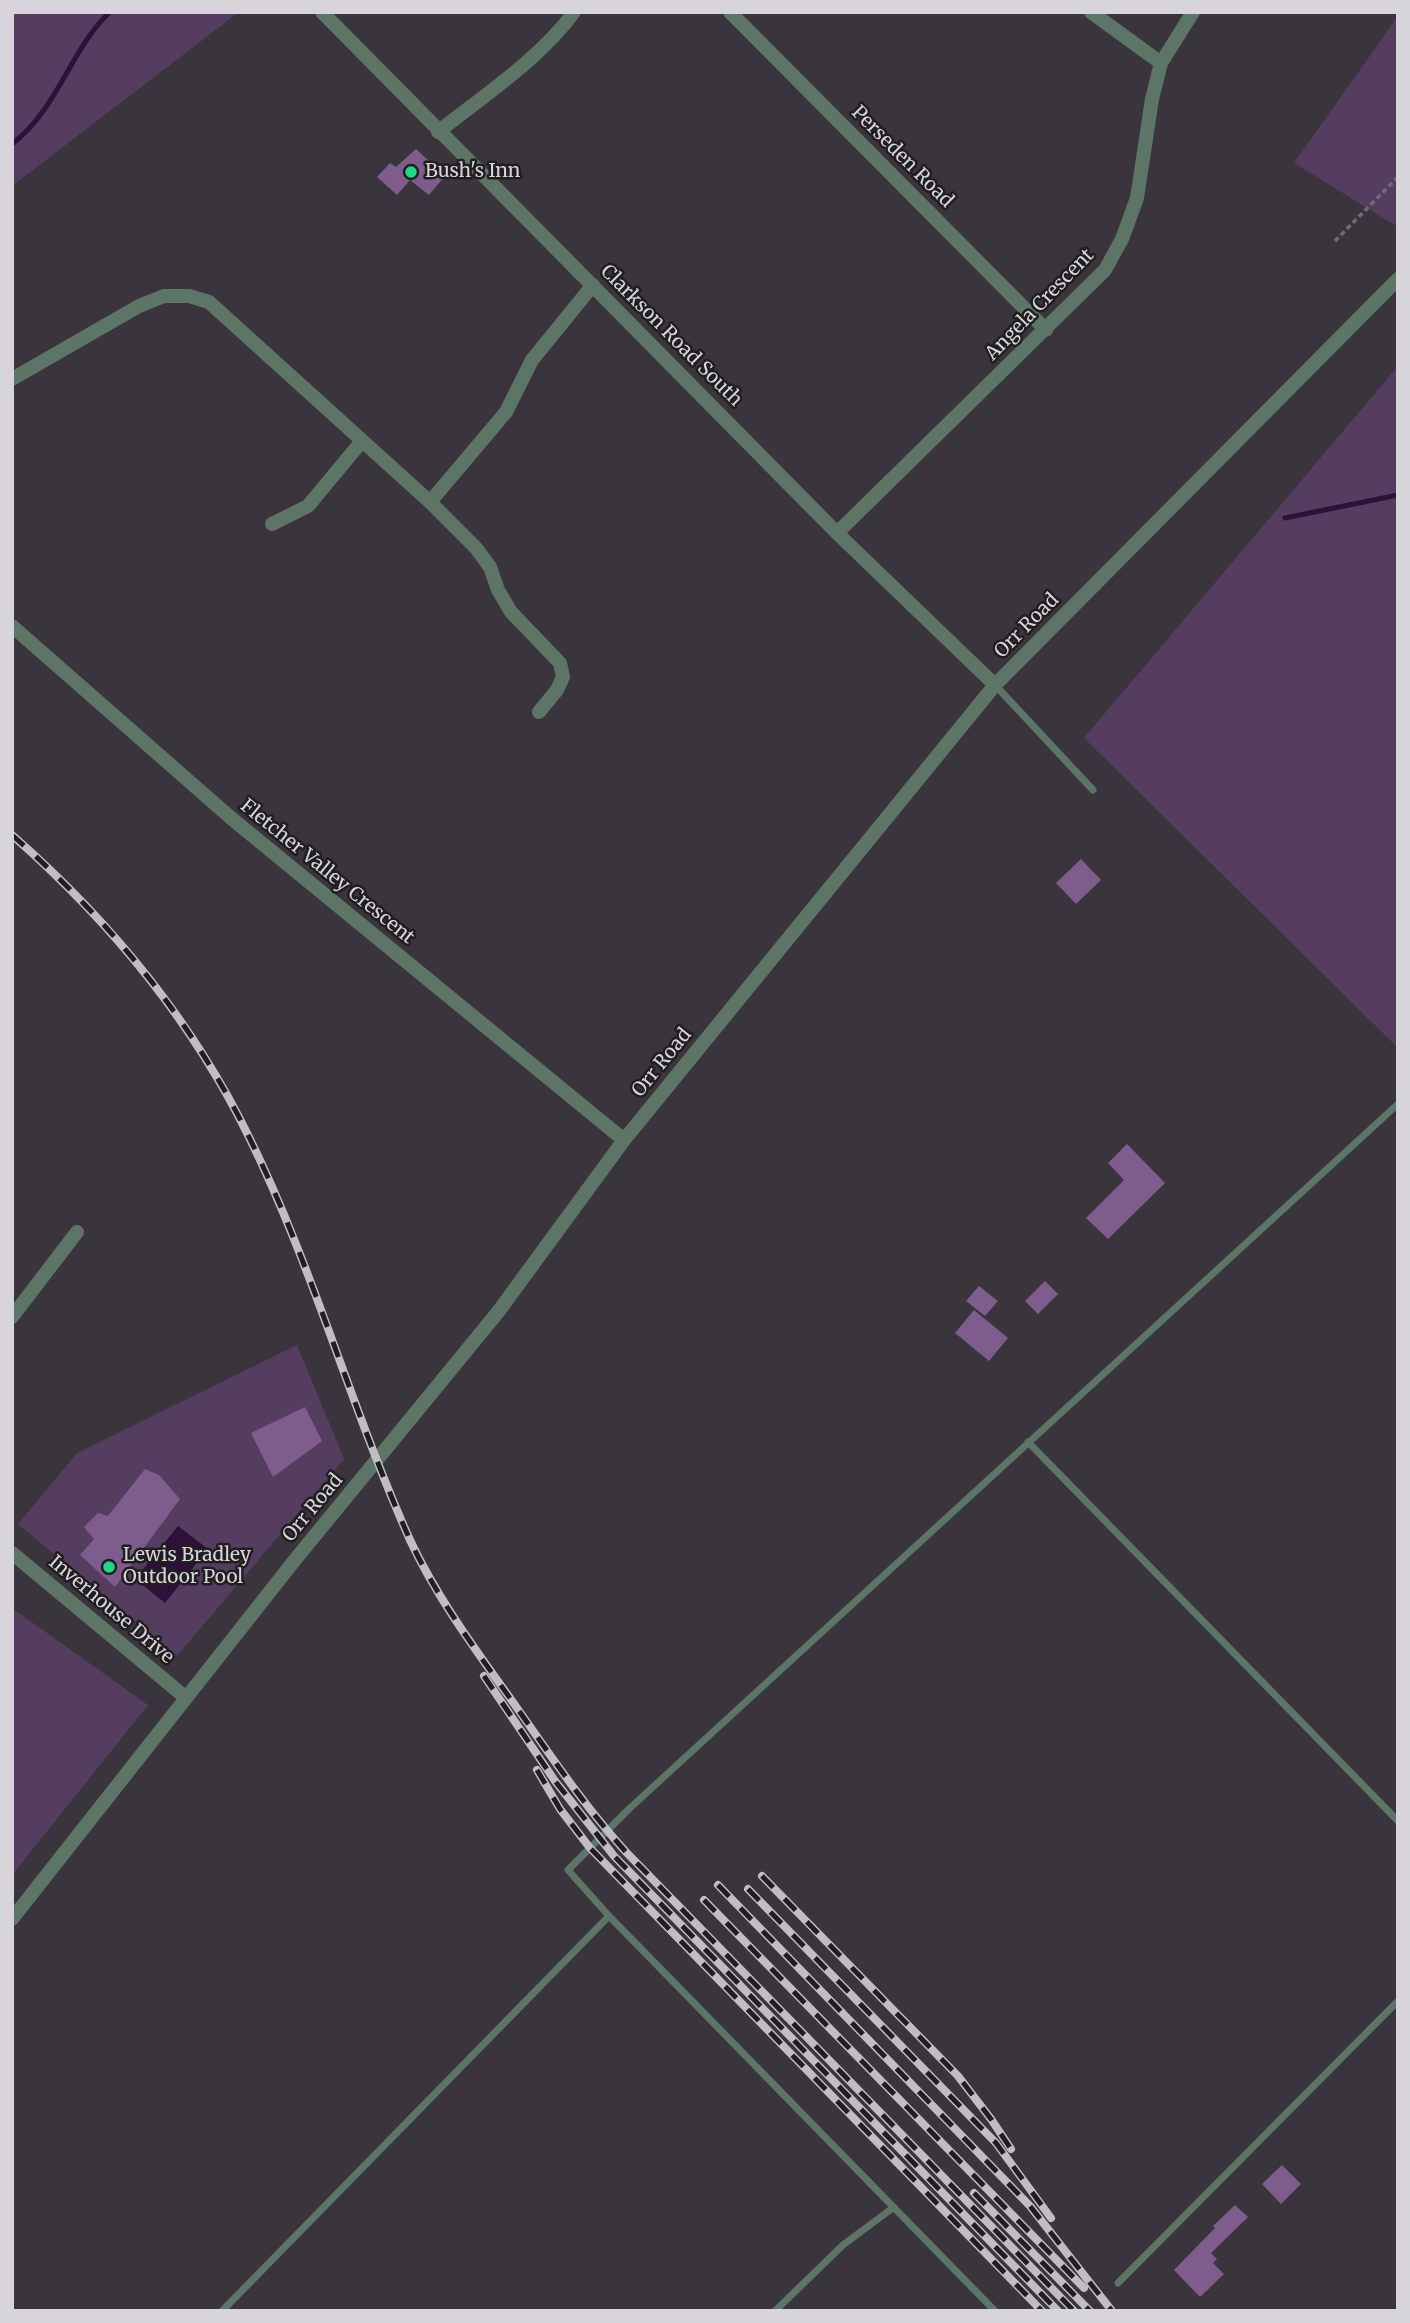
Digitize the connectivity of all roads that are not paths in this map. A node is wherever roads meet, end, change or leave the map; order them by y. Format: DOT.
graph roads {
  1 [pos="321,12"];
  2 [pos="574,12"];
  3 [pos="730,12"];
  4 [pos="1091,12"];
  5 [pos="1193,12"];
  6 [pos="1161,62"];
  7 [pos="438,132"];
  8 [pos="1398,279"];
  9 [pos="593,285"];
  10 [pos="1046,330"];
  11 [pos="12,379"];
  12 [pos="362,440"];
  13 [pos="430,502"];
  14 [pos="272,524"];
  15 [pos="837,533"];
  16 [pos="12,626"];
  17 [pos="995,685"];
  18 [pos="539,712"];
  19 [pos="1093,790"];
  20 [pos="1398,1104"];
  21 [pos="624,1140"];
  22 [pos="77,1232"];
  23 [pos="12,1317"];
  24 [pos="1028,1442"];
  25 [pos="12,1553"];
  26 [pos="186,1697"];
  27 [pos="1398,1821"];
  28 [pos="609,1916"];
  29 [pos="12,1919"];
  30 [pos="1398,2001"];
  31 [pos="894,2207"];
  32 [pos="1118,2283"];
  33 [pos="222,2311"];
  34 [pos="775,2311"];
  35 [pos="995,2311"];
  1 -- 7 [label="street, Clarkson Road South"];
  2 -- 7 [label="street"];
  3 -- 10 [label="street, Perseden Road"];
  4 -- 6 [label="street"];
  5 -- 6 [label="street, Angela Crescent"];
  6 -- 10 [label="street, Angela Crescent"];
  7 -- 9 [label="street, Clarkson Road South"];
  8 -- 17 [label="street, Orr Road"];
  9 -- 13 [label="street"];
  9 -- 15 [label="street, Clarkson Road South"];
  10 -- 15 [label="street, Angela Crescent"];
  11 -- 12 [label="street"];
  12 -- 13 [label="street"];
  12 -- 14 [label="street"];
  13 -- 18 [label="street"];
  15 -- 17 [label="street, Clarkson Road South"];
  16 -- 21 [label="street, Fletcher Valley Crescent"];
  17 -- 19 [label="lane"];
  17 -- 21 [label="street, Orr Road"];
  20 -- 24 [label="lane"];
  21 -- 26 [label="street, Orr Road"];
  22 -- 23 [label="street"];
  24 -- 27 [label="lane"];
  24 -- 28 [label="lane"];
  25 -- 26 [label="street, Inverhouse Drive"];
  26 -- 29 [label="street, Orr Road"];
  28 -- 31 [label="lane"];
  28 -- 33 [label="lane"];
  30 -- 32 [label="lane"];
  31 -- 34 [label="lane"];
  31 -- 35 [label="lane"];
}
